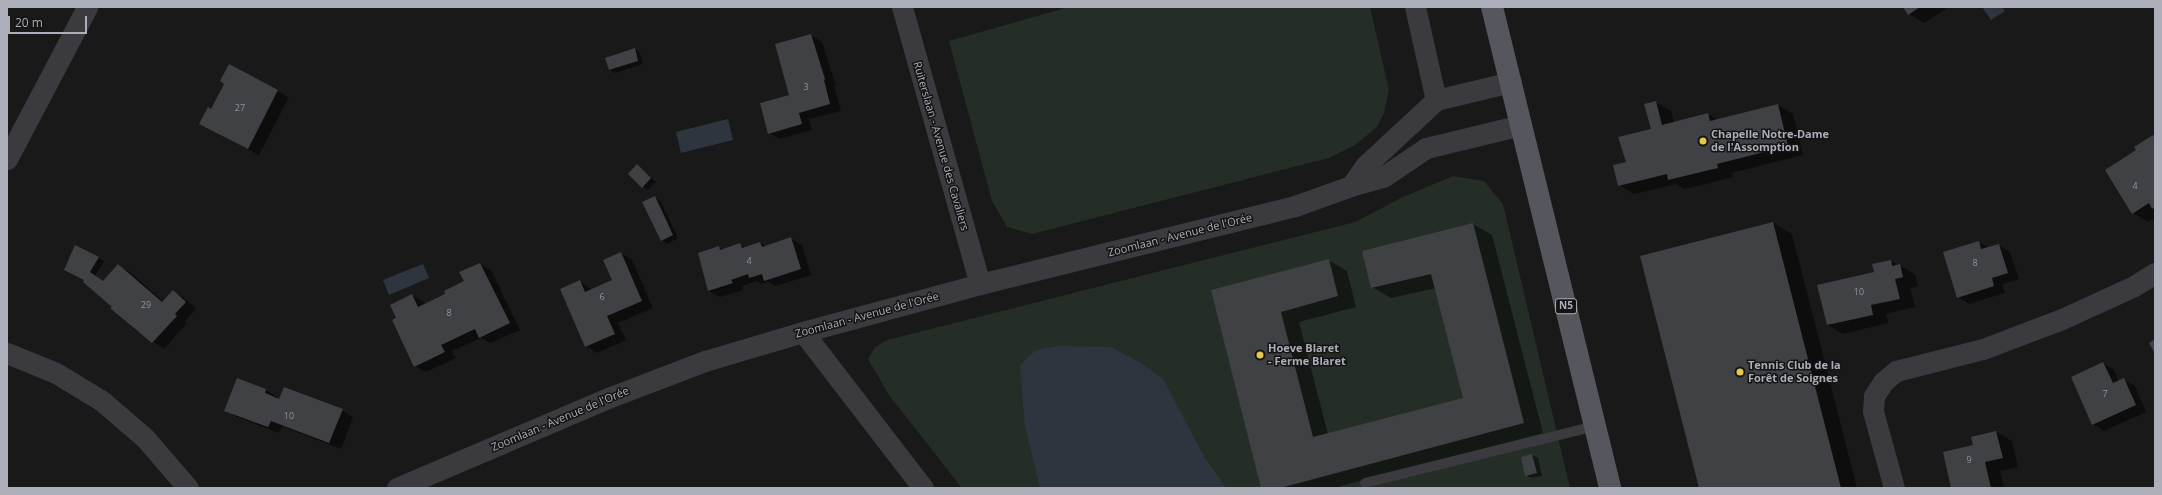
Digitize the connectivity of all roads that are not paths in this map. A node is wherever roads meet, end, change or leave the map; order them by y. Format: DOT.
graph roads {
  1 [pos="87,7"];
  2 [pos="902,7"];
  3 [pos="1415,7"];
  4 [pos="1492,7"];
  5 [pos="1511,82"];
  6 [pos="1436,100"];
  7 [pos="1521,124"];
  8 [pos="7,159"];
  9 [pos="1351,186"];
  10 [pos="2155,273"];
  11 [pos="980,284"];
  12 [pos="803,332"];
  13 [pos="7,353"];
  14 [pos="1595,426"];
  15 [pos="1365,483"];
  16 [pos="188,488"];
  17 [pos="397,488"];
  18 [pos="922,488"];
  19 [pos="1610,488"];
  20 [pos="1894,488"];
  1 -- 8 [label="street"];
  2 -- 11 [label="street, Ruiterslaan - Avenue des Cavaliers"];
  3 -- 6 [label="street"];
  4 -- 5 [label="main road, N5"];
  5 -- 6 [label="street"];
  5 -- 7 [label="main road, N5"];
  6 -- 9 [label="street"];
  7 -- 9 [label="street, Zoomlaan - Avenue de l'Orée"];
  7 -- 14 [label="main road, N5"];
  9 -- 11 [label="street, Zoomlaan - Avenue de l'Orée"];
  10 -- 20 [label="street"];
  11 -- 12 [label="street, Zoomlaan - Avenue de l'Orée"];
  12 -- 17 [label="street, Zoomlaan - Avenue de l'Orée"];
  12 -- 18 [label="street"];
  13 -- 16 [label="street"];
  14 -- 15 [label="lane"];
  14 -- 19 [label="main road, N5"];
}
